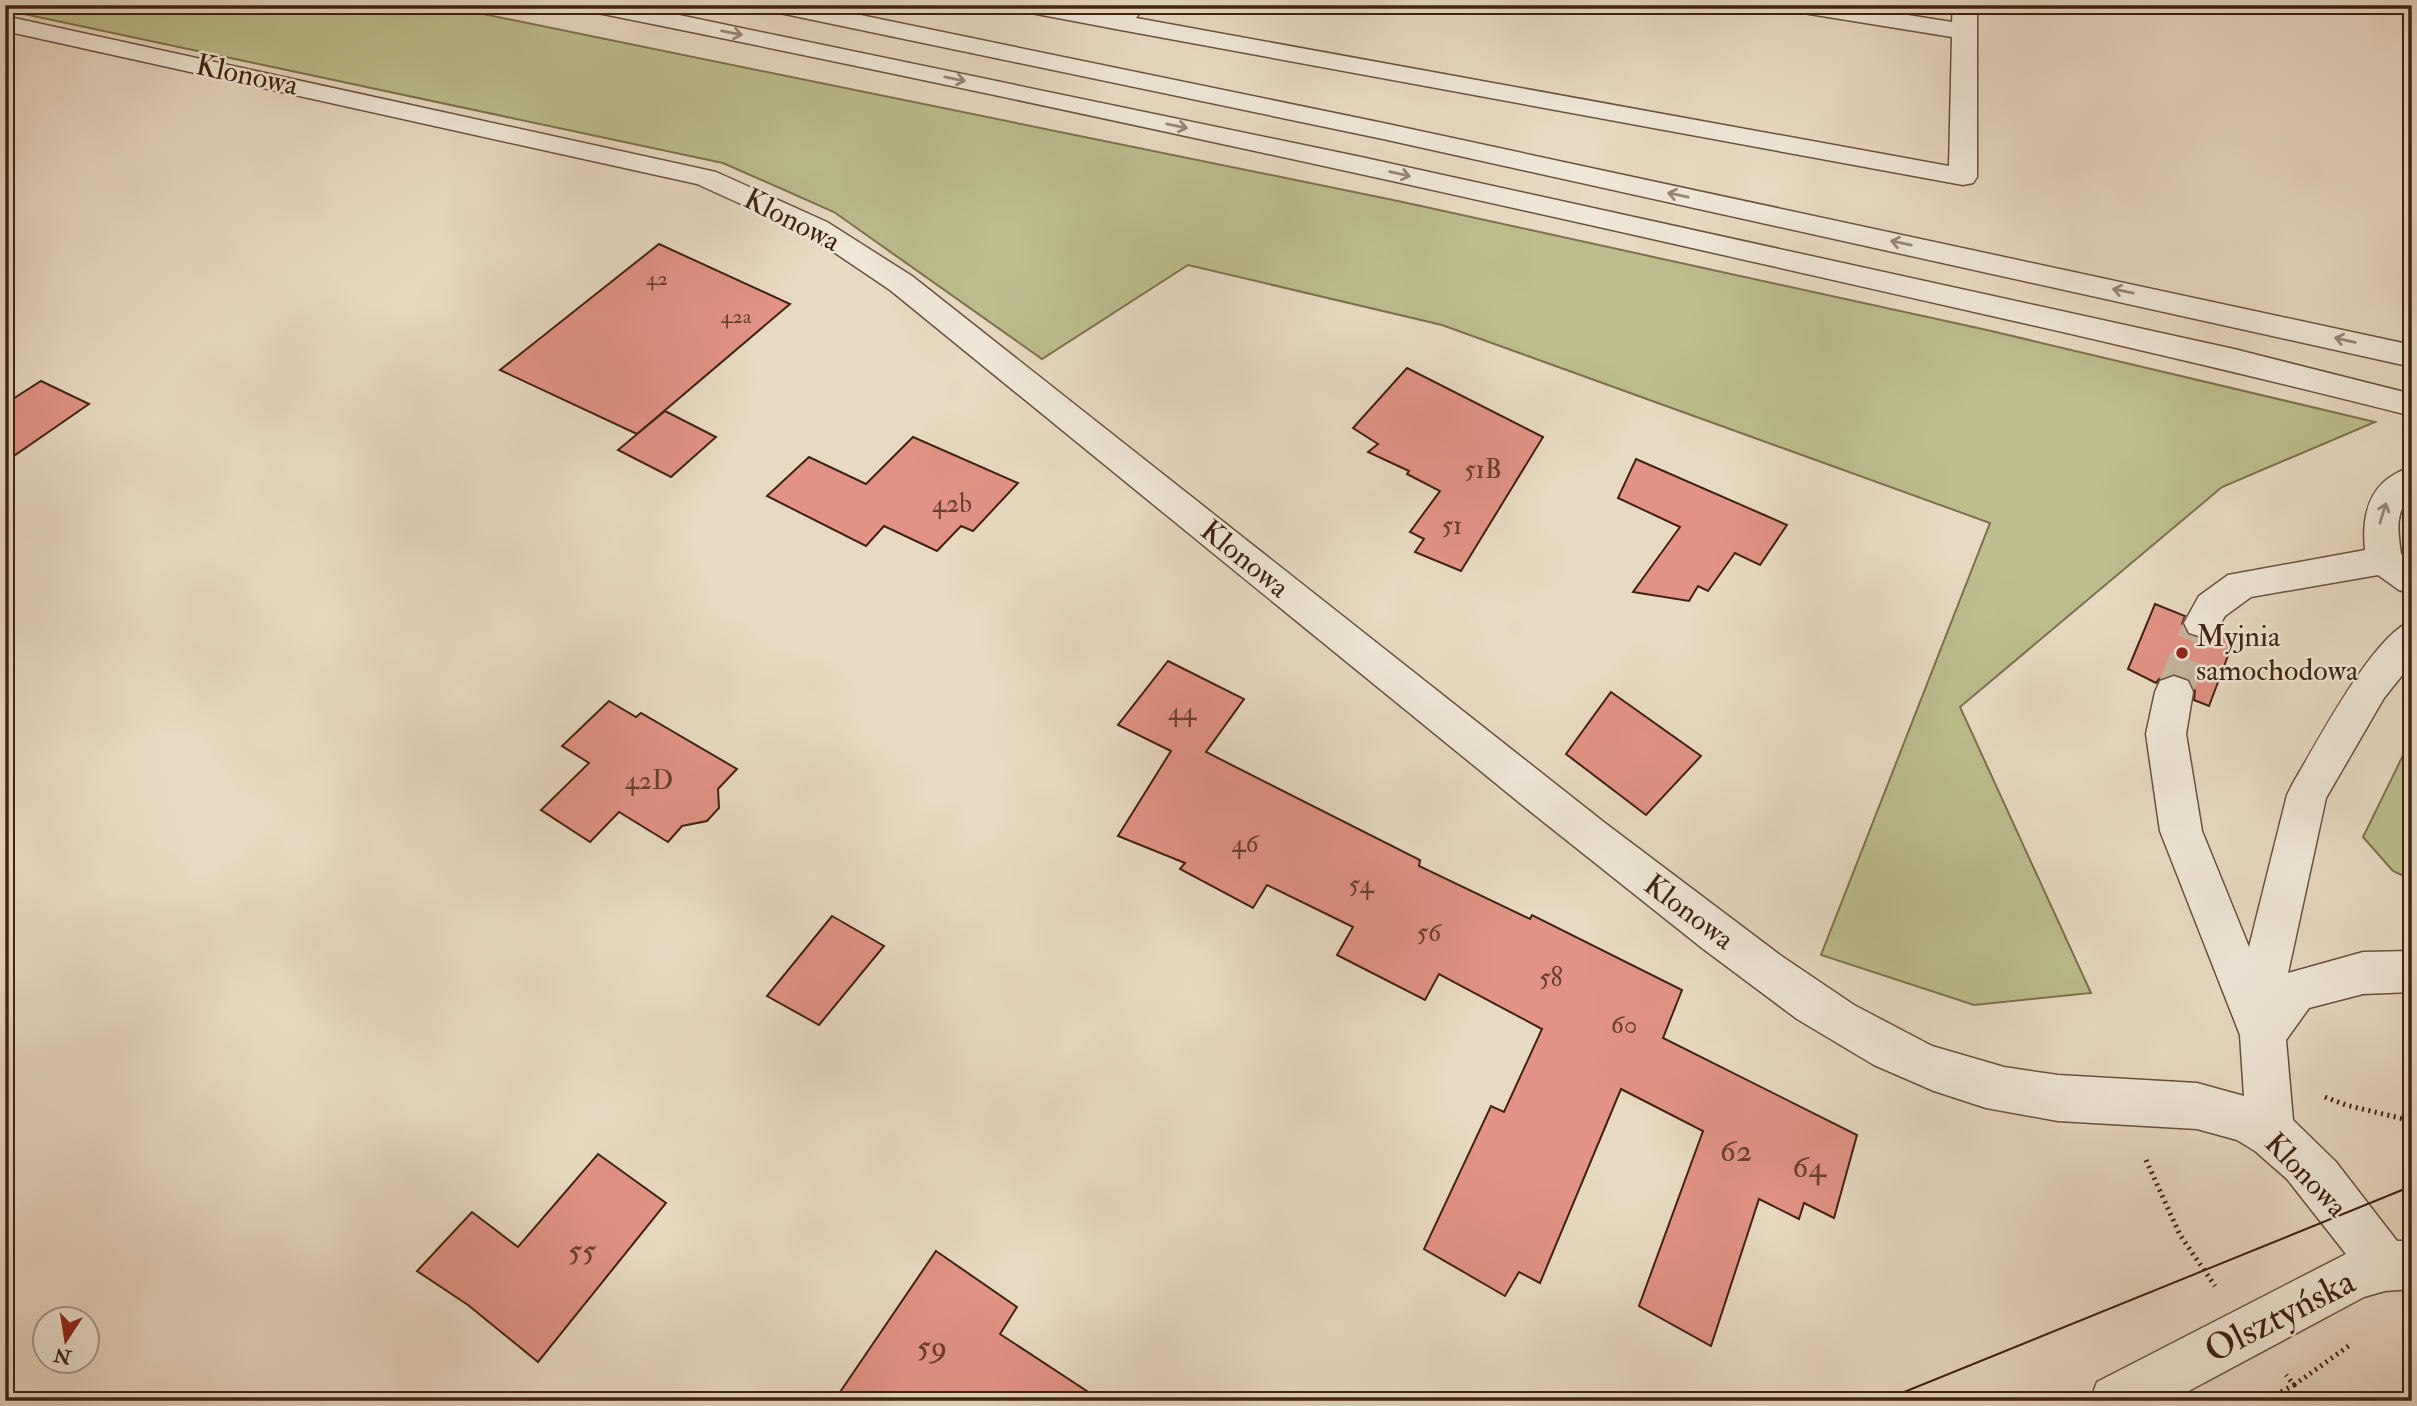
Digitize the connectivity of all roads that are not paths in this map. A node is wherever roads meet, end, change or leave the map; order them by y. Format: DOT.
graph roads {
  1 [pos="593,5"];
  2 [pos="775,5"];
  3 [pos="1026,5"];
  4 [pos="1797,5"];
  5 [pos="1965,5"];
  6 [pos="1127,14"];
  7 [pos="5,23"];
  8 [pos="1965,32"];
  9 [pos="2412,356"];
  10 [pos="2412,405"];
  11 [pos="2412,479"];
  12 [pos="2398,570"];
  13 [pos="2202,623"];
  14 [pos="2412,636"];
  15 [pos="2174,692"];
  16 [pos="2412,971"];
  17 [pos="2263,1035"];
  18 [pos="2270,1132"];
  19 [pos="2398,1265"];
  20 [pos="2116,1401"];
  1 -- 10 [label="street, one-way"];
  9 -- 2 [label="street, one-way"];
  3 -- 6 [label="street"];
  4 -- 8 [label="street"];
  5 -- 8 [label="street"];
  6 -- 8 [label="street"];
  7 -- 18 [label="street, Klonowa"];
  12 -- 11 [label="street, one-way"];
  12 -- 13 [label="street"];
  14 -- 17 [label="street"];
  15 -- 17 [label="street"];
  16 -- 17 [label="street"];
  17 -- 18 [label="street"];
  18 -- 19 [label="street, Klonowa"];
  19 -- 20 [label="street, Olsztyńska"];
}
